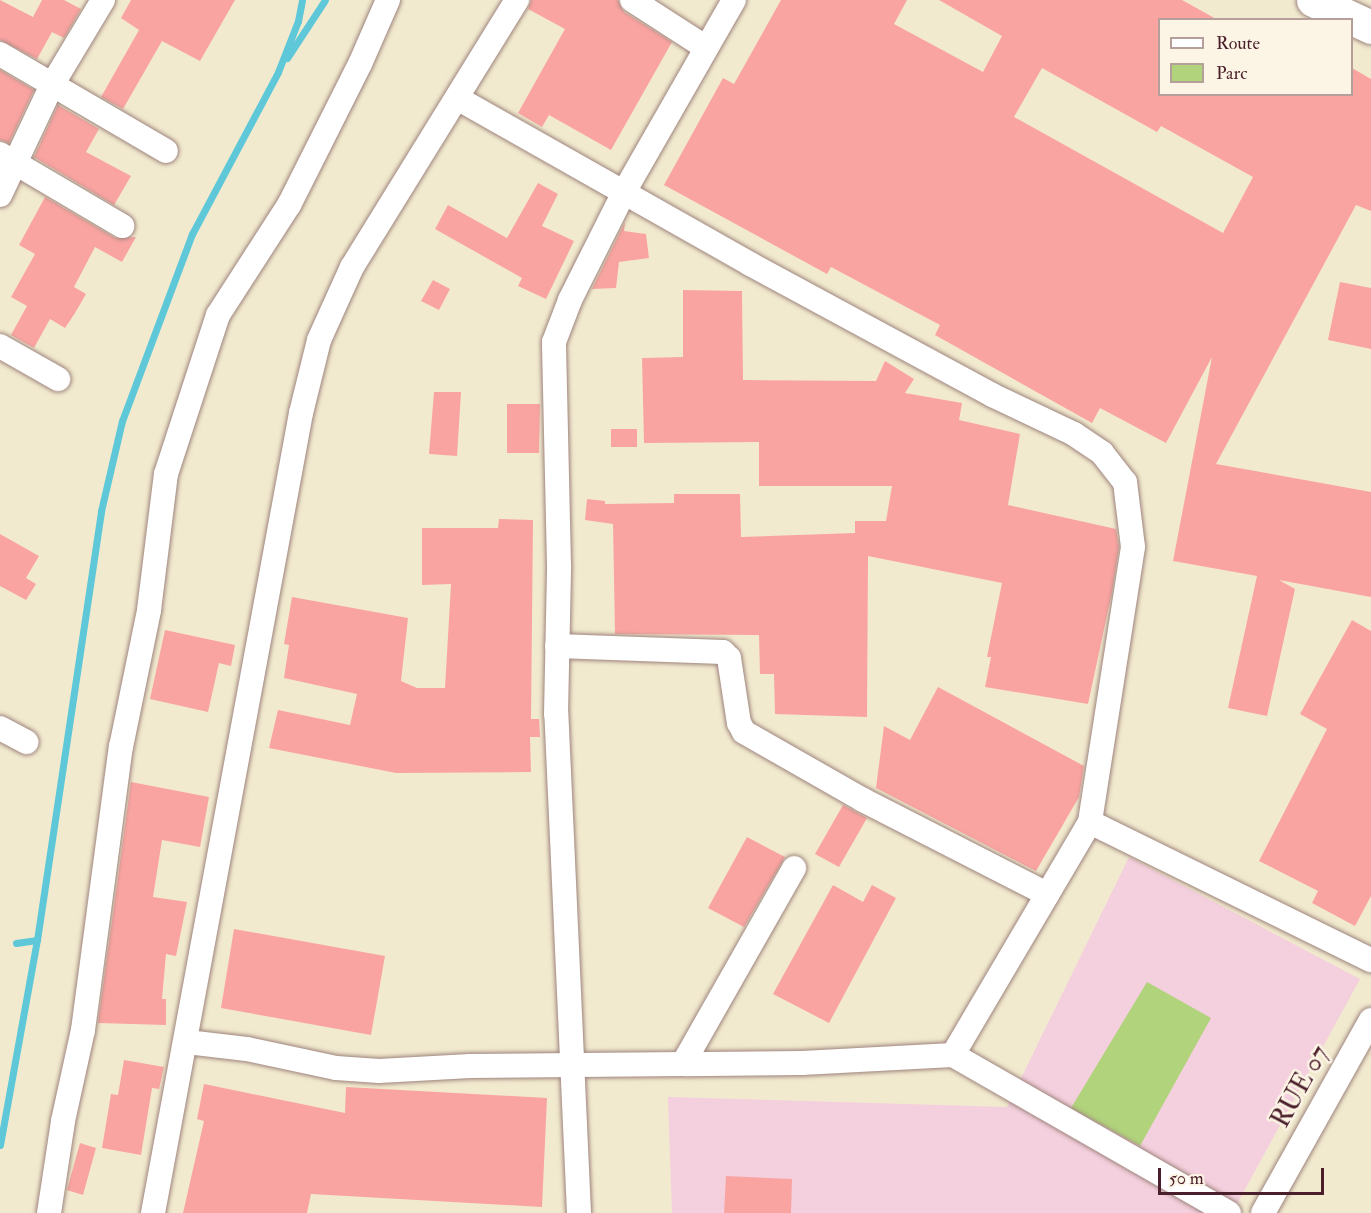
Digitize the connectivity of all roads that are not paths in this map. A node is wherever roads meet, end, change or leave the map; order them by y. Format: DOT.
graph roads {
  1 [pos="103,0"];
  2 [pos="388,0"];
  3 [pos="517,0"];
  4 [pos="632,0"];
  5 [pos="734,0"];
  6 [pos="1313,0"];
  7 [pos="1352,18"];
  8 [pos="1353,19"];
  9 [pos="1371,27"];
  10 [pos="705,47"];
  11 [pos="0,54"];
  12 [pos="51,86"];
  13 [pos="457,98"];
  14 [pos="166,151"];
  15 [pos="7,157"];
  16 [pos="624,192"];
  17 [pos="0,195"];
  18 [pos="122,226"];
  19 [pos="0,346"];
  20 [pos="58,378"];
  21 [pos="557,646"];
  22 [pos="0,728"];
  23 [pos="26,742"];
  24 [pos="1090,822"];
  25 [pos="794,868"];
  26 [pos="1047,894"];
  27 [pos="1371,960"];
  28 [pos="1368,1031"];
  29 [pos="187,1042"];
  30 [pos="953,1055"];
  31 [pos="684,1062"];
  32 [pos="573,1068"];
  33 [pos="50,1213"];
  34 [pos="153,1213"];
  35 [pos="579,1213"];
  36 [pos="1229,1213"];
  37 [pos="1263,1213"];
  1 -- 12 [label="street"];
  2 -- 33 [label="street"];
  3 -- 13 [label="street"];
  4 -- 10 [label="street"];
  5 -- 10 [label="street"];
  6 -- 7 [label="main road"];
  8 -- 9 [label="main road"];
  10 -- 16 [label="street"];
  11 -- 12 [label="street"];
  12 -- 14 [label="street"];
  12 -- 15 [label="street"];
  13 -- 16 [label="street"];
  13 -- 29 [label="street"];
  15 -- 17 [label="street"];
  15 -- 18 [label="street"];
  16 -- 21 [label="street"];
  16 -- 24 [label="street"];
  19 -- 20 [label="street"];
  21 -- 26 [label="street"];
  21 -- 32 [label="street"];
  22 -- 23 [label="street"];
  24 -- 26 [label="street"];
  24 -- 27 [label="street"];
  25 -- 31 [label="street"];
  26 -- 30 [label="street"];
  28 -- 37 [label="street, RUE 07"];
  29 -- 32 [label="street"];
  29 -- 34 [label="street"];
  30 -- 31 [label="street"];
  30 -- 36 [label="street"];
  31 -- 32 [label="street"];
  32 -- 35 [label="street"];
}
